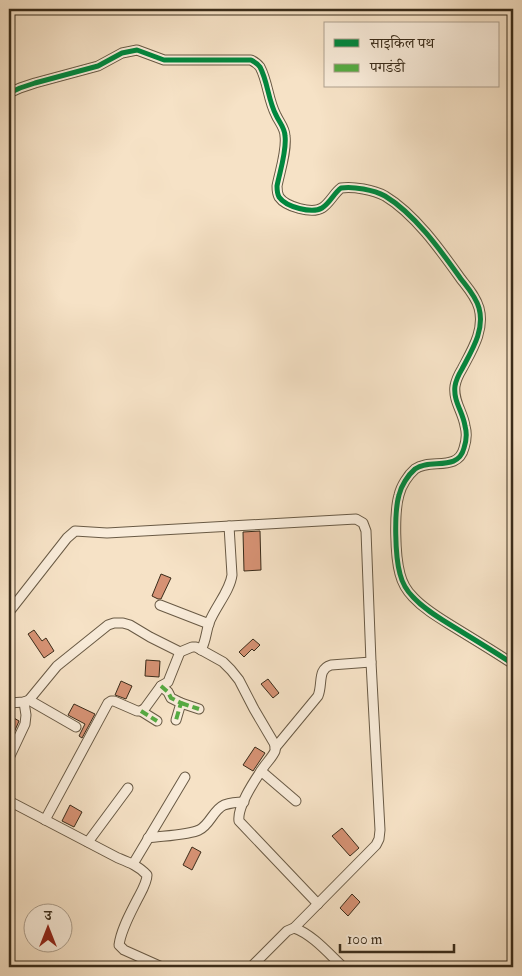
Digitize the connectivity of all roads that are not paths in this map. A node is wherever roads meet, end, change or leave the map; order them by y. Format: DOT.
graph roads {
  1 [pos="9,94"];
  2 [pos="230,526"];
  3 [pos="160,605"];
  4 [pos="9,612"];
  5 [pos="209,624"];
  6 [pos="201,650"];
  7 [pos="180,652"];
  8 [pos="371,662"];
  9 [pos="513,664"];
  10 [pos="160,686"];
  11 [pos="26,701"];
  12 [pos="9,703"];
  13 [pos="181,703"];
  14 [pos="200,709"];
  15 [pos="142,711"];
  16 [pos="176,720"];
  17 [pos="157,721"];
  18 [pos="76,727"];
  19 [pos="275,748"];
  20 [pos="9,758"];
  21 [pos="261,771"];
  22 [pos="185,777"];
  23 [pos="128,788"];
  24 [pos="9,801"];
  25 [pos="296,801"];
  26 [pos="244,802"];
  27 [pos="45,820"];
  28 [pos="148,838"];
  29 [pos="88,842"];
  30 [pos="133,864"];
  31 [pos="318,904"];
  32 [pos="294,928"];
  33 [pos="162,967"];
  34 [pos="251,967"];
  35 [pos="343,967"];
  1 -- 9 [label="street"];
  2 -- 4 [label="street"];
  2 -- 5 [label="street"];
  2 -- 8 [label="street"];
  3 -- 5 [label="street"];
  5 -- 6 [label="street"];
  6 -- 7 [label="street"];
  6 -- 19 [label="street"];
  7 -- 10 [label="street"];
  7 -- 11 [label="street"];
  8 -- 19 [label="street"];
  8 -- 31 [label="street"];
  10 -- 13 [label="street"];
  10 -- 15 [label="street"];
  11 -- 12 [label="street"];
  11 -- 18 [label="street"];
  11 -- 20 [label="street"];
  13 -- 14 [label="street"];
  13 -- 16 [label="street"];
  15 -- 17 [label="street"];
  15 -- 27 [label="street"];
  19 -- 21 [label="street"];
  21 -- 25 [label="street"];
  21 -- 26 [label="street"];
  22 -- 28 [label="street"];
  23 -- 29 [label="street"];
  24 -- 27 [label="street"];
  26 -- 28 [label="street"];
  26 -- 31 [label="street"];
  27 -- 29 [label="street"];
  28 -- 30 [label="street"];
  29 -- 30 [label="street"];
  30 -- 33 [label="street"];
  31 -- 32 [label="street"];
  32 -- 34 [label="street"];
  32 -- 35 [label="street"];
}
